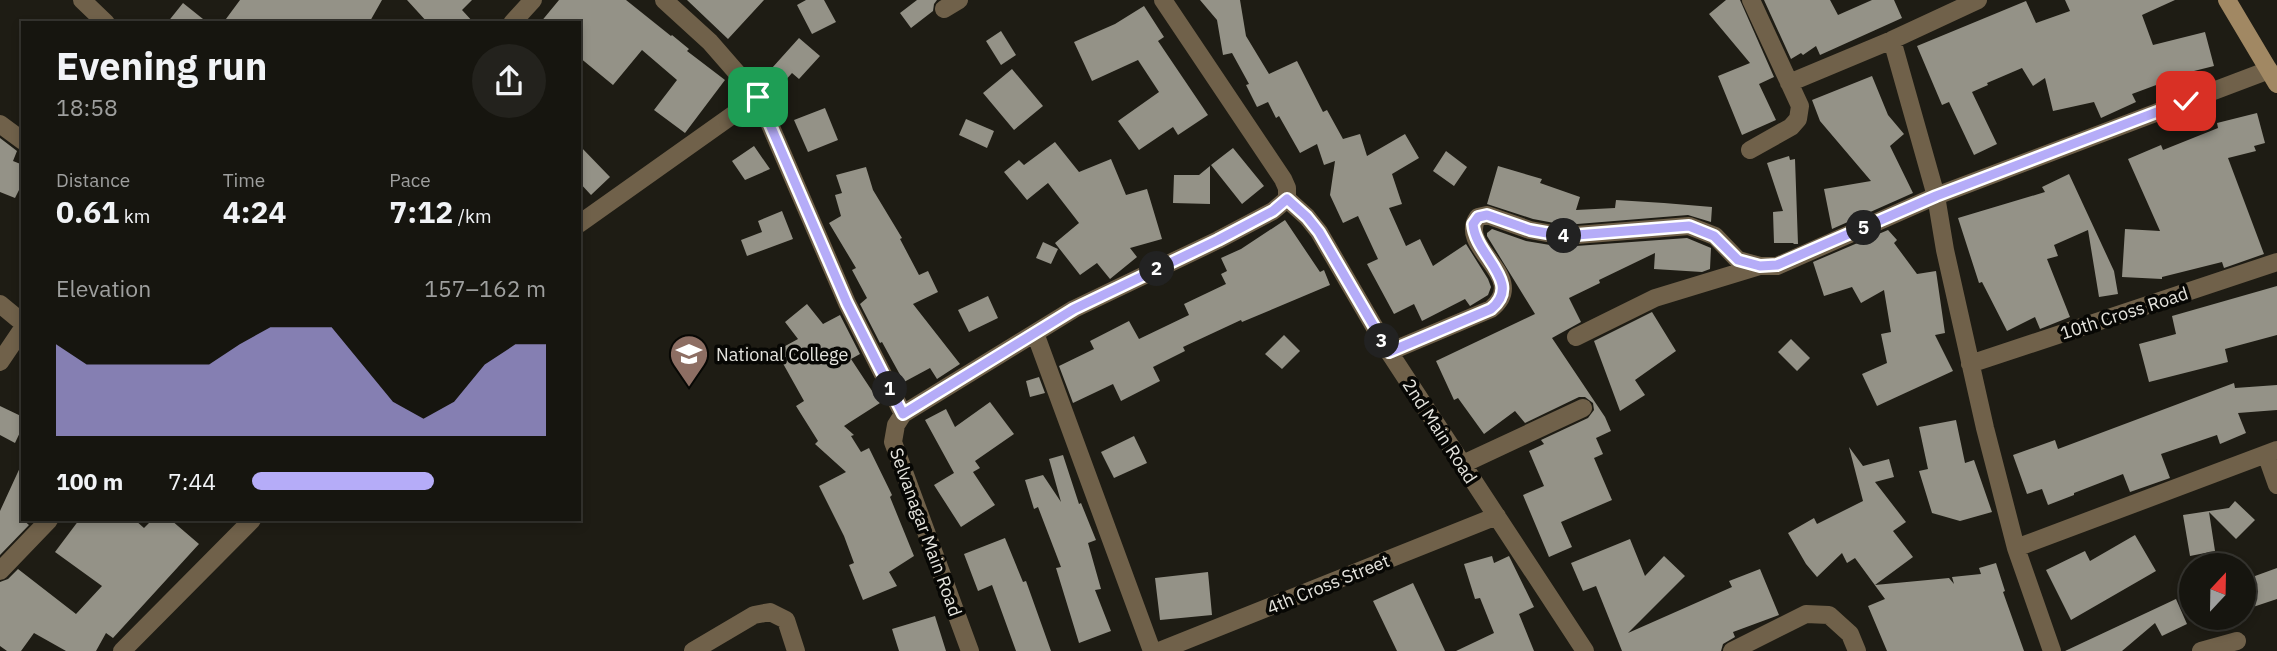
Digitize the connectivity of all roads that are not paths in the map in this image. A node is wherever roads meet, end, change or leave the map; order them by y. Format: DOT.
graph roads {
  1 [pos="82,0"];
  2 [pos="533,0"];
  3 [pos="664,0"];
  4 [pos="1163,0"];
  5 [pos="1751,0"];
  6 [pos="1978,0"];
  7 [pos="2227,0"];
  8 [pos="104,21"];
  9 [pos="514,21"];
  10 [pos="1892,40"];
  11 [pos="2273,77"];
  12 [pos="1789,83"];
  13 [pos="758,97"];
  14 [pos="0,124"];
  15 [pos="21,140"];
  16 [pos="1750,150"];
  17 [pos="1936,196"];
  18 [pos="1287,199"];
  19 [pos="581,223"];
  20 [pos="2277,262"];
  21 [pos="1760,266"];
  22 [pos="0,304"];
  23 [pos="21,324"];
  24 [pos="21,329"];
  25 [pos="1035,332"];
  26 [pos="1576,337"];
  27 [pos="1389,352"];
  28 [pos="0,362"];
  29 [pos="1970,364"];
  30 [pos="1583,408"];
  31 [pos="903,414"];
  32 [pos="2272,452"];
  33 [pos="1463,464"];
  34 [pos="2277,485"];
  35 [pos="1497,516"];
  36 [pos="48,521"];
  37 [pos="251,521"];
  38 [pos="2015,548"];
  39 [pos="0,572"];
  40 [pos="2237,641"];
  41 [pos="122,651"];
  42 [pos="693,651"];
  43 [pos="796,651"];
  44 [pos="970,651"];
  45 [pos="1152,651"];
  46 [pos="1159,651"];
  47 [pos="1585,651"];
  48 [pos="1732,651"];
  49 [pos="1857,651"];
  50 [pos="2053,651"];
  51 [pos="2201,651"];
  1 -- 8 [label="street"];
  2 -- 9 [label="street"];
  3 -- 13 [label="street"];
  4 -- 18 [label="street, 2nd Main Road"];
  5 -- 12 [label="street"];
  6 -- 10 [label="street"];
  7 -- 11 [label="main road"];
  10 -- 12 [label="street"];
  10 -- 17 [label="street"];
  11 -- 17 [label="street"];
  12 -- 16 [label="street"];
  13 -- 19 [label="street"];
  13 -- 31 [label="street"];
  14 -- 15 [label="street"];
  17 -- 21 [label="street"];
  17 -- 29 [label="street"];
  18 -- 25 [label="street"];
  18 -- 27 [label="street, 2nd Main Road"];
  20 -- 29 [label="street, 10th Cross Road"];
  21 -- 26 [label="street"];
  21 -- 27 [label="street"];
  22 -- 23 [label="street"];
  24 -- 28 [label="street"];
  25 -- 31 [label="street"];
  25 -- 45 [label="street"];
  27 -- 33 [label="street, 2nd Main Road"];
  29 -- 38 [label="street"];
  30 -- 33 [label="street"];
  31 -- 44 [label="street, Selvanagar Main Road"];
  32 -- 34 [label="street"];
  32 -- 38 [label="street"];
  33 -- 35 [label="street, 2nd Main Road"];
  35 -- 46 [label="street, 4th Cross Street"];
  35 -- 47 [label="street, 2nd Main Road"];
  36 -- 39 [label="street"];
  37 -- 41 [label="street"];
  38 -- 50 [label="street"];
  40 -- 51 [label="street"];
  42 -- 43 [label="street"];
  48 -- 49 [label="street"];
}
